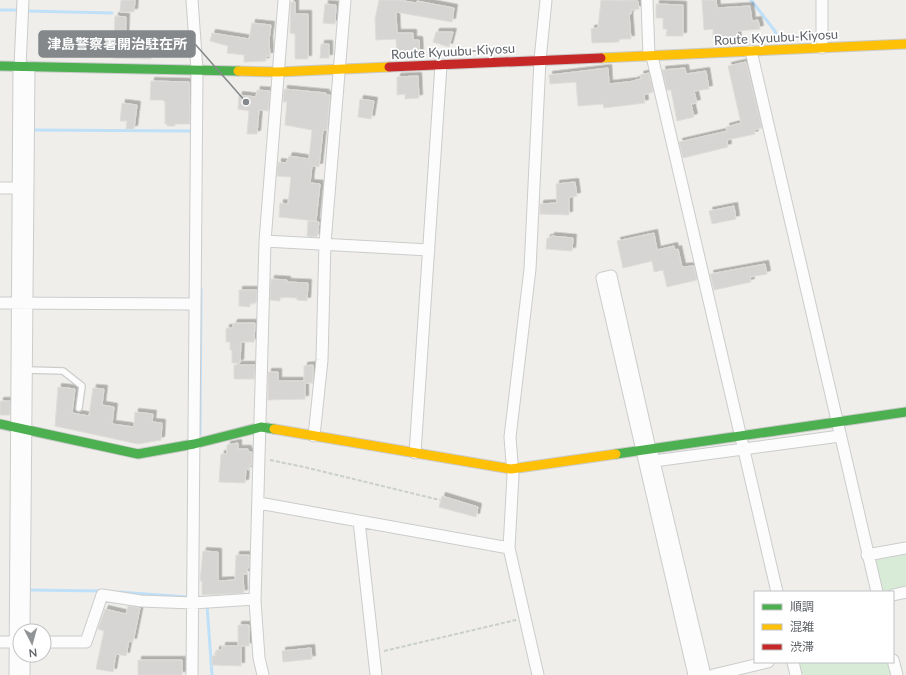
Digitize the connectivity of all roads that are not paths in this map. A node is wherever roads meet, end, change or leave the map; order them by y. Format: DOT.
graph roads {
  1 [pos="23,0"];
  2 [pos="191,0"];
  3 [pos="284,0"];
  4 [pos="345,0"];
  5 [pos="546,0"];
  6 [pos="647,0"];
  7 [pos="822,0"];
  8 [pos="906,44"];
  9 [pos="822,48"];
  10 [pos="751,51"];
  11 [pos="650,56"];
  12 [pos="540,60"];
  13 [pos="441,65"];
  14 [pos="0,66"];
  15 [pos="23,67"];
  16 [pos="340,69"];
  17 [pos="197,70"];
  18 [pos="278,72"];
  19 [pos="0,188"];
  20 [pos="23,188"];
  21 [pos="265,241"];
  22 [pos="325,243"];
  23 [pos="429,250"];
  24 [pos="0,303"];
  25 [pos="22,303"];
  26 [pos="195,304"];
  27 [pos="26,370"];
  28 [pos="79,408"];
  29 [pos="906,412"];
  30 [pos="0,424"];
  31 [pos="261,427"];
  32 [pos="21,429"];
  33 [pos="839,429"];
  34 [pos="314,436"];
  35 [pos="742,443"];
  36 [pos="194,444"];
  37 [pos="415,453"];
  38 [pos="651,453"];
  39 [pos="512,468"];
  40 [pos="259,503"];
  41 [pos="359,521"];
  42 [pos="509,548"];
  43 [pos="906,548"];
  44 [pos="867,555"];
  45 [pos="777,591"];
  46 [pos="877,591"];
  47 [pos="906,592"];
  48 [pos="894,594"];
  49 [pos="255,599"];
  50 [pos="193,603"];
  51 [pos="18,623"];
  52 [pos="24,623"];
  53 [pos="0,642"];
  54 [pos="12,642"];
  55 [pos="52,642"];
  56 [pos="16,663"];
  57 [pos="24,663"];
  58 [pos="764,663"];
  59 [pos="793,663"];
  60 [pos="894,663"];
  61 [pos="15,675"];
  62 [pos="24,675"];
  63 [pos="192,675"];
  64 [pos="263,675"];
  65 [pos="376,675"];
  66 [pos="538,675"];
  67 [pos="694,675"];
  68 [pos="705,675"];
  69 [pos="713,675"];
  70 [pos="796,675"];
  71 [pos="897,675"];
  1 -- 15 [label="street"];
  2 -- 17 [label="street"];
  3 -- 18 [label="street"];
  4 -- 16 [label="street"];
  5 -- 12 [label="street"];
  6 -- 11 [label="street"];
  7 -- 9 [label="street"];
  8 -- 9 [label="main road, Route Kyuubu-Kiyosu"];
  9 -- 10 [label="main road, Route Kyuubu-Kiyosu"];
  10 -- 11 [label="main road, Route Kyuubu-Kiyosu"];
  10 -- 33 [label="street"];
  11 -- 12 [label="main road, Route Kyuubu-Kiyosu"];
  11 -- 35 [label="street"];
  12 -- 13 [label="main road, Route Kyuubu-Kiyosu"];
  12 -- 39 [label="street"];
  13 -- 16 [label="main road, Route Kyuubu-Kiyosu"];
  13 -- 23 [label="street"];
  14 -- 15 [label="main road, Route Kyuubu-Kiyosu"];
  15 -- 17 [label="main road, Route Kyuubu-Kiyosu"];
  15 -- 20 [label="street"];
  16 -- 18 [label="main road, Route Kyuubu-Kiyosu"];
  16 -- 22 [label="street"];
  17 -- 18 [label="main road, Route Kyuubu-Kiyosu"];
  17 -- 26 [label="street"];
  18 -- 21 [label="street"];
  19 -- 20 [label="street"];
  20 -- 25 [label="street"];
  21 -- 22 [label="street"];
  21 -- 31 [label="street"];
  22 -- 23 [label="street"];
  22 -- 34 [label="street"];
  23 -- 37 [label="street"];
  24 -- 25 [label="street"];
  25 -- 26 [label="street"];
  25 -- 27 [label="street"];
  25 -- 32 [label="street"];
  26 -- 36 [label="street"];
  27 -- 28 [label="lane"];
  27 -- 32 [label="street"];
  29 -- 33 [label="main road"];
  30 -- 32 [label="main road"];
  31 -- 34 [label="main road"];
  31 -- 36 [label="main road"];
  31 -- 40 [label="street"];
  32 -- 36 [label="main road"];
  32 -- 51 [label="street"];
  32 -- 52 [label="street"];
  33 -- 35 [label="street"];
  33 -- 44 [label="street"];
  34 -- 37 [label="main road"];
  35 -- 38 [label="street"];
  35 -- 45 [label="street"];
  36 -- 50 [label="street"];
  37 -- 39 [label="main road"];
  38 -- 38 [label="street"];
  38 -- 39 [label="main road"];
  38 -- 67 [label="street"];
  38 -- 68 [label="street"];
  39 -- 42 [label="street"];
  40 -- 41 [label="street"];
  40 -- 49 [label="street"];
  41 -- 42 [label="street"];
  41 -- 65 [label="street"];
  42 -- 66 [label="street"];
  43 -- 44 [label="street"];
  44 -- 46 [label="street"];
  47 -- 48 [label="street"];
  49 -- 50 [label="street"];
  49 -- 64 [label="street"];
  50 -- 55 [label="street"];
  50 -- 63 [label="street"];
  53 -- 54 [label="street"];
  56 -- 61 [label="street"];
  57 -- 62 [label="street"];
  58 -- 69 [label="street"];
  59 -- 70 [label="street"];
  60 -- 71 [label="street"];
}
